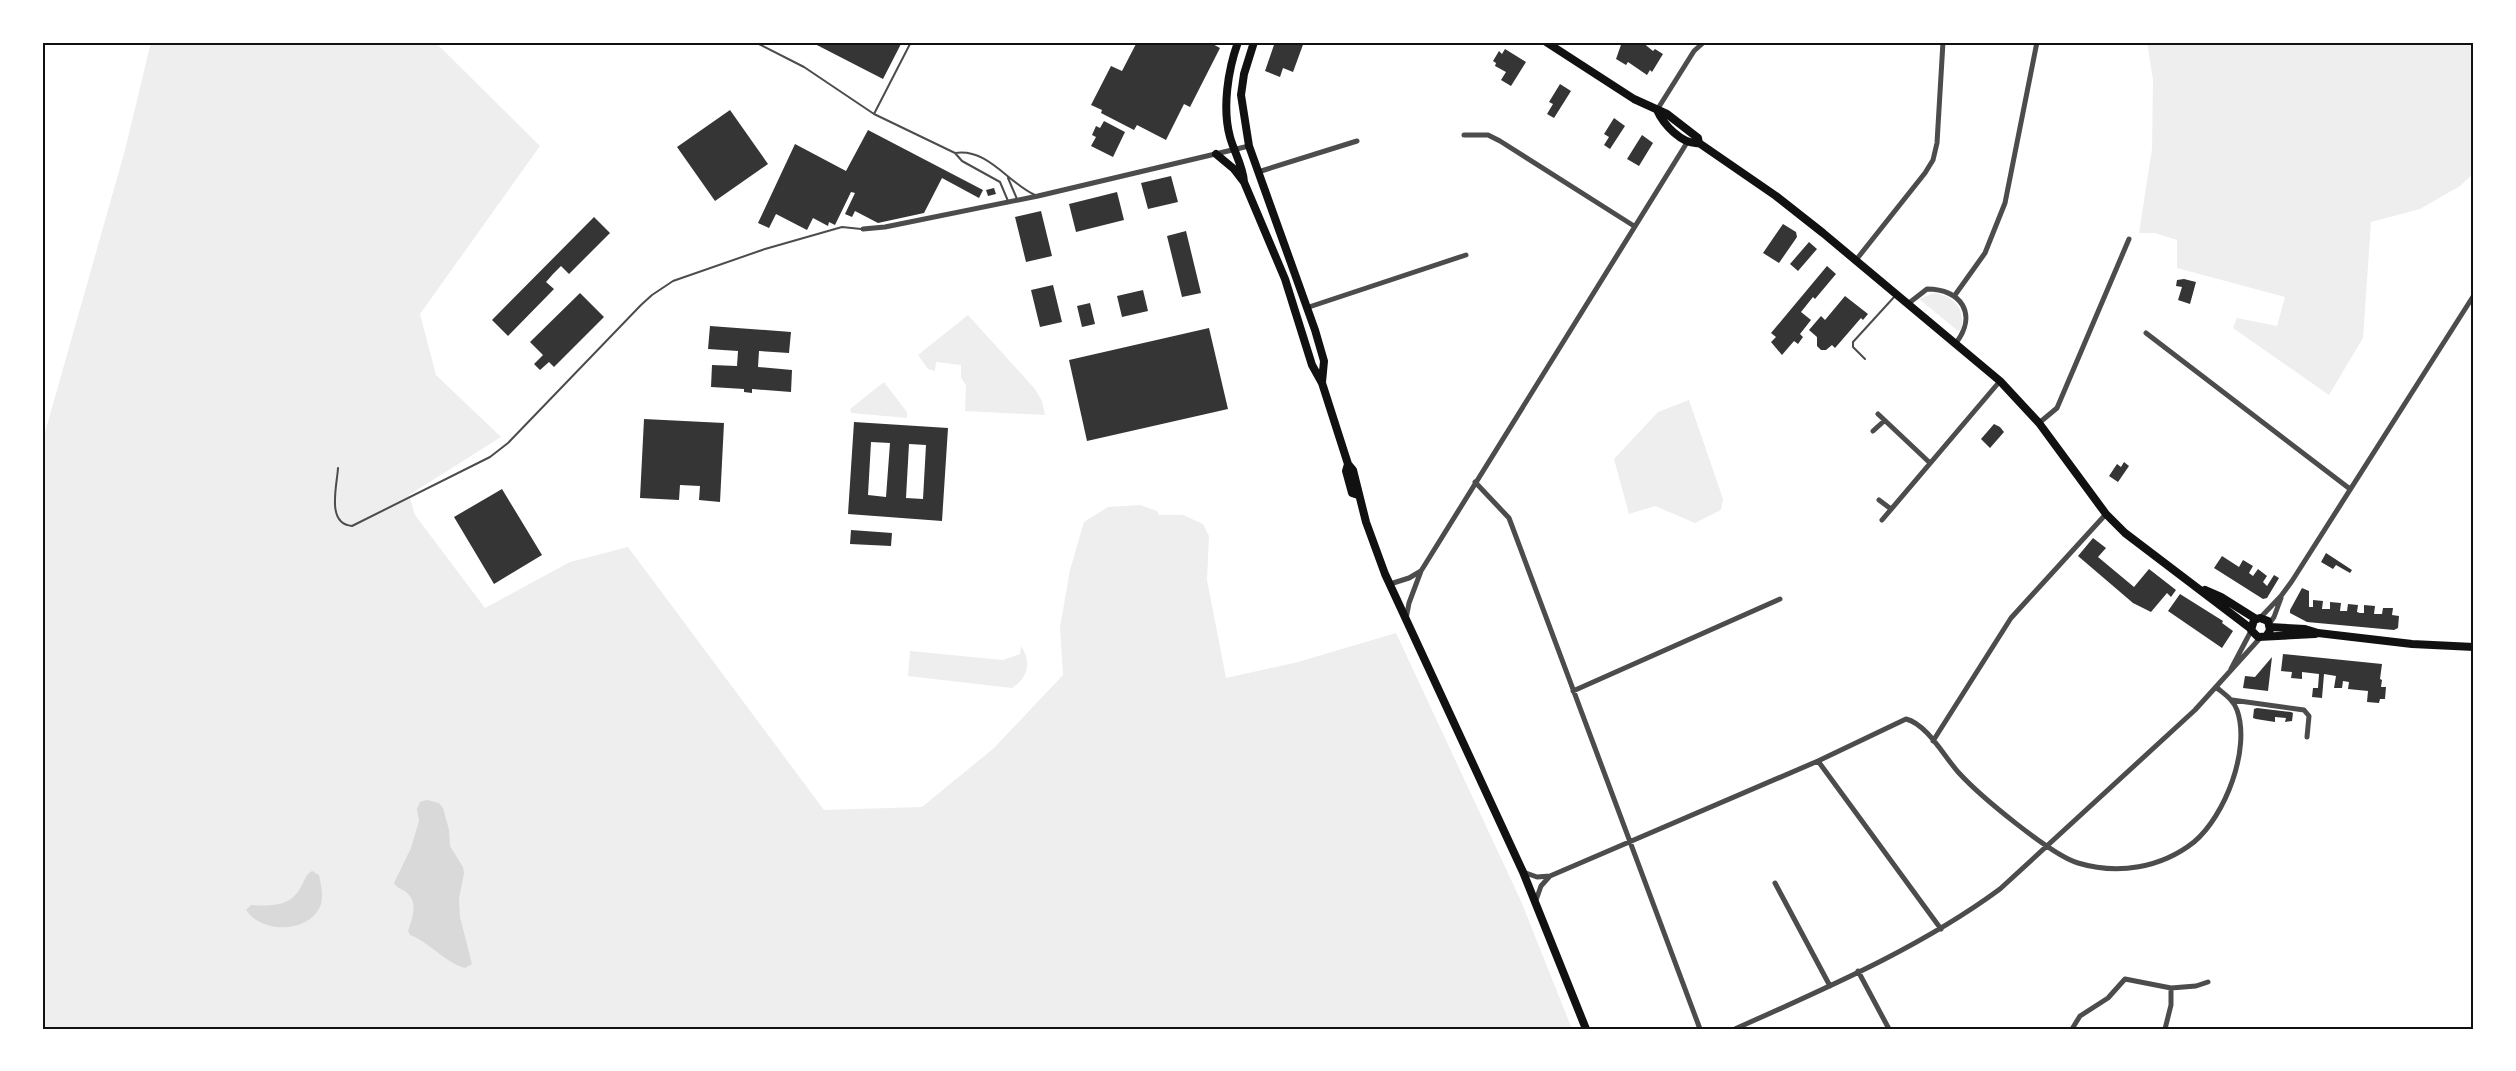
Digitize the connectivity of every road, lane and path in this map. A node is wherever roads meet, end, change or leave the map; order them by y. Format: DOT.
graph roads {
  1 [pos="755,42"];
  2 [pos="911,42"];
  3 [pos="1238,42"];
  4 [pos="1254,42"];
  5 [pos="1545,42"];
  6 [pos="1704,42"];
  7 [pos="1943,42"];
  8 [pos="2037,42"];
  9 [pos="1657,110"];
  10 [pos="874,114"];
  11 [pos="1464,135"];
  12 [pos="1357,141"];
  13 [pos="1688,141"];
  14 [pos="1699,143"];
  15 [pos="1249,146"];
  16 [pos="1234,150"];
  17 [pos="956,153"];
  18 [pos="1216,154"];
  19 [pos="1258,172"];
  20 [pos="1007,175"];
  21 [pos="1244,182"];
  22 [pos="1038,196"];
  23 [pos="1017,200"];
  24 [pos="1008,201"];
  25 [pos="1634,226"];
  26 [pos="863,229"];
  27 [pos="2129,239"];
  28 [pos="1466,255"];
  29 [pos="1856,260"];
  30 [pos="1897,294"];
  31 [pos="1955,295"];
  32 [pos="2474,295"];
  33 [pos="1909,303"];
  34 [pos="1306,308"];
  35 [pos="1309,318"];
  36 [pos="2146,333"];
  37 [pos="1304,343"];
  38 [pos="1956,343"];
  39 [pos="1865,359"];
  40 [pos="2000,381"];
  41 [pos="1322,382"];
  42 [pos="1878,414"];
  43 [pos="1884,421"];
  44 [pos="2039,423"];
  45 [pos="1873,431"];
  46 [pos="1930,463"];
  47 [pos="338,468"];
  48 [pos="1475,482"];
  49 [pos="2350,489"];
  50 [pos="1879,500"];
  51 [pos="1891,509"];
  52 [pos="2106,514"];
  53 [pos="1882,520"];
  54 [pos="1421,571"];
  55 [pos="1390,584"];
  56 [pos="2199,588"];
  57 [pos="2281,596"];
  58 [pos="1780,598"];
  59 [pos="2258,618"];
  60 [pos="1406,620"];
  61 [pos="2251,630"];
  62 [pos="2267,631"];
  63 [pos="2474,647"];
  64 [pos="2230,670"];
  65 [pos="2216,687"];
  66 [pos="1573,691"];
  67 [pos="2232,700"];
  68 [pos="2307,736"];
  69 [pos="1933,741"];
  70 [pos="1818,761"];
  71 [pos="1630,841"];
  72 [pos="2048,846"];
  73 [pos="1523,872"];
  74 [pos="1550,876"];
  75 [pos="1775,883"];
  76 [pos="1535,903"];
  77 [pos="1941,929"];
  78 [pos="1858,971"];
  79 [pos="2208,982"];
  80 [pos="1830,986"];
  81 [pos="2171,988"];
  82 [pos="1586,1029"];
  83 [pos="1700,1029"];
  84 [pos="1735,1029"];
  85 [pos="1889,1029"];
  86 [pos="2072,1029"];
  87 [pos="2165,1029"];
  1 -- 10 [label="lane"];
  2 -- 10 [label="lane"];
  3 -- 16 [label="main road"];
  4 -- 15 [label="main road"];
  5 -- 9 [label="main road"];
  6 -- 9 [label="street"];
  7 -- 29 [label="street"];
  8 -- 31 [label="street"];
  9 -- 13 [label="main road"];
  9 -- 14 [label="main road"];
  10 -- 17 [label="lane"];
  11 -- 25 [label="street"];
  12 -- 19 [label="street"];
  13 -- 14 [label="main road"];
  13 -- 25 [label="street"];
  14 -- 29 [label="main road"];
  15 -- 16 [label="street"];
  15 -- 19 [label="main road"];
  16 -- 18 [label="street"];
  16 -- 21 [label="main road"];
  17 -- 20 [label="lane"];
  17 -- 24 [label="lane"];
  18 -- 21 [label="main road"];
  18 -- 22 [label="street"];
  19 -- 34 [label="main road"];
  20 -- 22 [label="lane"];
  20 -- 23 [label="lane"];
  21 -- 37 [label="main road"];
  22 -- 23 [label="street"];
  23 -- 24 [label="street"];
  24 -- 26 [label="street"];
  25 -- 48 [label="street"];
  26 -- 47 [label="lane"];
  27 -- 44 [label="street"];
  28 -- 34 [label="street"];
  29 -- 30 [label="main road"];
  30 -- 33 [label="main road"];
  30 -- 39 [label="lane"];
  31 -- 33 [label="street"];
  31 -- 38 [label="street"];
  32 -- 49 [label="street"];
  33 -- 38 [label="main road"];
  34 -- 35 [label="main road"];
  35 -- 37 [label="main road"];
  35 -- 41 [label="main road"];
  36 -- 49 [label="street"];
  37 -- 41 [label="main road"];
  38 -- 40 [label="main road"];
  40 -- 44 [label="main road"];
  40 -- 46 [label="street"];
  41 -- 55 [label="main road"];
  42 -- 43 [label="street"];
  43 -- 45 [label="street"];
  43 -- 46 [label="street"];
  44 -- 52 [label="main road"];
  46 -- 51 [label="street"];
  48 -- 54 [label="street"];
  48 -- 66 [label="street"];
  49 -- 57 [label="street"];
  50 -- 51 [label="street"];
  51 -- 53 [label="street"];
  52 -- 56 [label="main road"];
  52 -- 69 [label="street"];
  54 -- 55 [label="street"];
  54 -- 60 [label="street"];
  55 -- 60 [label="main road"];
  56 -- 59 [label="main road"];
  56 -- 61 [label="main road"];
  57 -- 59 [label="street"];
  57 -- 62 [label="street"];
  58 -- 66 [label="street"];
  59 -- 61 [label="main road"];
  59 -- 62 [label="main road"];
  60 -- 73 [label="main road"];
  61 -- 62 [label="main road"];
  61 -- 64 [label="street"];
  62 -- 63 [label="main road"];
  62 -- 64 [label="street"];
  64 -- 65 [label="street"];
  65 -- 67 [label="street"];
  65 -- 72 [label="street"];
  66 -- 71 [label="street"];
  67 -- 68 [label="street"];
  67 -- 72 [label="street"];
  69 -- 70 [label="street"];
  69 -- 72 [label="street"];
  70 -- 71 [label="street"];
  70 -- 77 [label="street"];
  71 -- 74 [label="street"];
  71 -- 83 [label="street"];
  72 -- 77 [label="street"];
  73 -- 74 [label="street"];
  73 -- 76 [label="main road"];
  74 -- 76 [label="street"];
  75 -- 80 [label="street"];
  76 -- 82 [label="main road"];
  77 -- 78 [label="street"];
  78 -- 80 [label="street"];
  78 -- 85 [label="street"];
  79 -- 81 [label="street"];
  80 -- 84 [label="street"];
  81 -- 86 [label="street"];
  81 -- 87 [label="street"];
}
